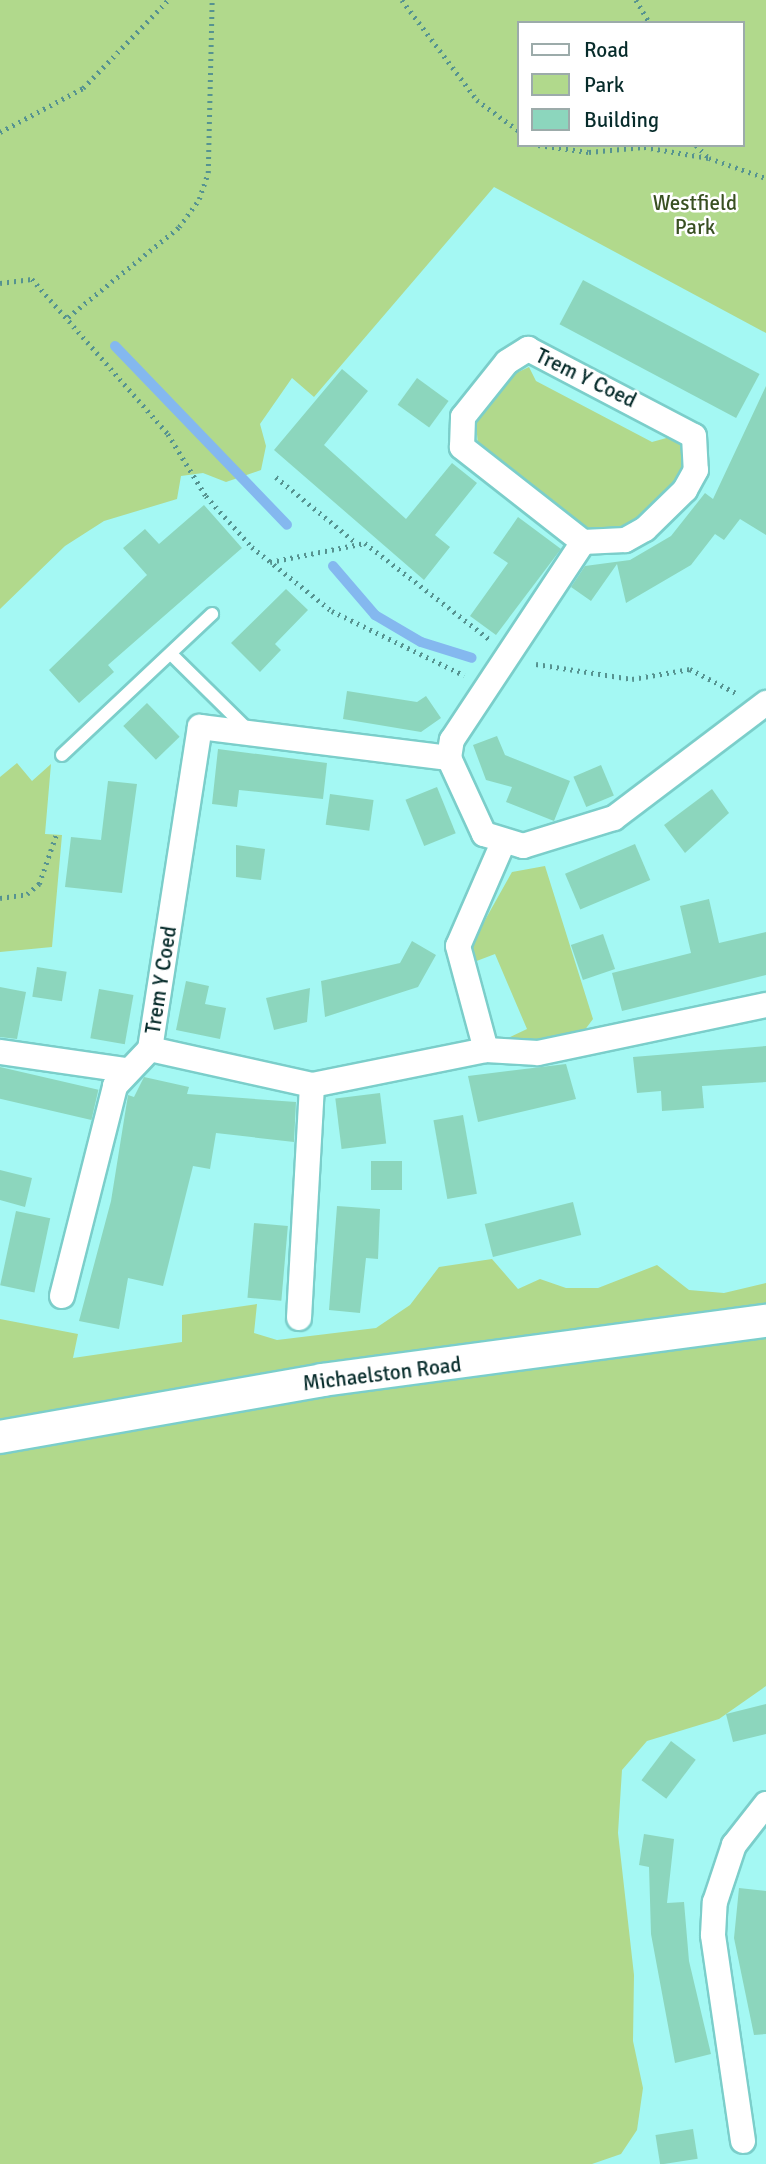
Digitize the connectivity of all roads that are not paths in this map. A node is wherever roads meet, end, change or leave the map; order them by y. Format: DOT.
graph roads {
  1 [pos="583,541"];
  2 [pos="212,614"];
  3 [pos="173,656"];
  4 [pos="766,703"];
  5 [pos="249,731"];
  6 [pos="62,755"];
  7 [pos="449,758"];
  8 [pos="502,845"];
  9 [pos="766,1005"];
  10 [pos="150,1049"];
  11 [pos="486,1050"];
  12 [pos="0,1052"];
  13 [pos="125,1070"];
  14 [pos="312,1085"];
  15 [pos="62,1296"];
  16 [pos="299,1318"];
  17 [pos="766,1321"];
  18 [pos="0,1437"];
  19 [pos="766,1804"];
  20 [pos="743,2141"];
  1 -- 1 [label="street, Trem Y Coed"];
  1 -- 7 [label="street"];
  2 -- 3 [label="lane"];
  3 -- 5 [label="lane"];
  3 -- 6 [label="lane"];
  4 -- 8 [label="street"];
  5 -- 7 [label="street, Trem Y Coed"];
  5 -- 10 [label="street, Trem Y Coed"];
  7 -- 8 [label="street"];
  8 -- 11 [label="street"];
  9 -- 11 [label="street, Trem Y Coed"];
  10 -- 13 [label="street"];
  10 -- 14 [label="street, Trem Y Coed"];
  11 -- 14 [label="street, Trem Y Coed"];
  12 -- 13 [label="street"];
  13 -- 15 [label="street"];
  14 -- 16 [label="street"];
  17 -- 18 [label="street, Michaelston Road"];
  19 -- 20 [label="street"];
}
